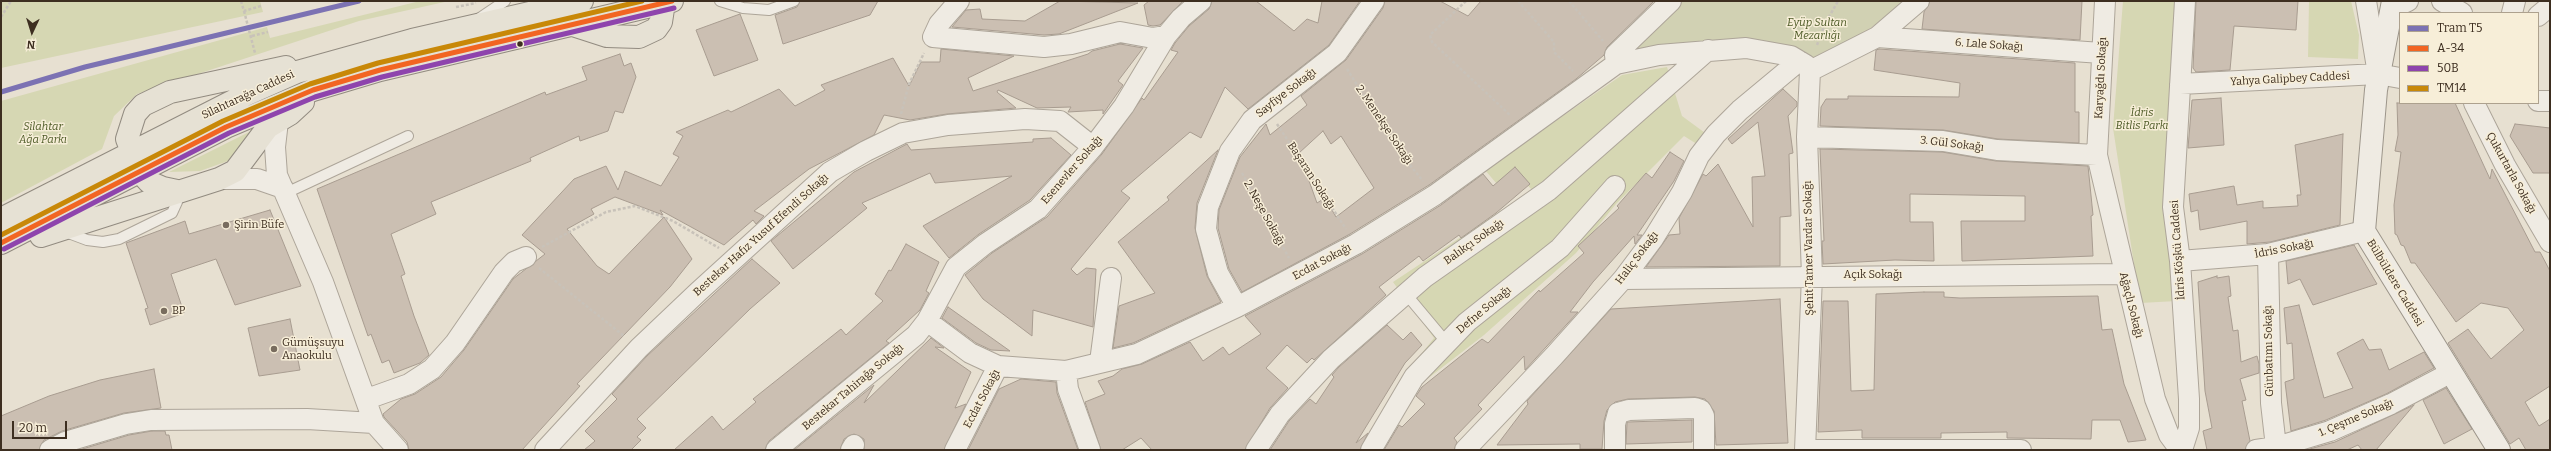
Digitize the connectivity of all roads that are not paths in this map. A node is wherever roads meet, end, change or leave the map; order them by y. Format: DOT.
graph roads {
  1 [pos="505,1"];
  2 [pos="582,1"];
  3 [pos="720,1"];
  4 [pos="794,1"];
  5 [pos="960,1"];
  6 [pos="1201,1"];
  7 [pos="1374,1"];
  8 [pos="1671,1"];
  9 [pos="1919,1"];
  10 [pos="2105,1"];
  11 [pos="2185,1"];
  12 [pos="2366,1"];
  13 [pos="2515,1"];
  14 [pos="665,2"];
  15 [pos="2397,4"];
  16 [pos="2550,6"];
  17 [pos="2512,12"];
  18 [pos="2539,15"];
  19 [pos="467,27"];
  20 [pos="1166,36"];
  21 [pos="1877,37"];
  22 [pos="1708,50"];
  23 [pos="2101,53"];
  24 [pos="1616,60"];
  25 [pos="334,61"];
  26 [pos="1804,66"];
  27 [pos="2378,74"];
  28 [pos="2399,78"];
  29 [pos="2180,84"];
  30 [pos="313,90"];
  31 [pos="2539,101"];
  32 [pos="2550,101"];
  33 [pos="2474,104"];
  34 [pos="278,121"];
  35 [pos="408,136"];
  36 [pos="1806,137"];
  37 [pos="1093,147"];
  38 [pos="2097,155"];
  39 [pos="135,162"];
  40 [pos="219,180"];
  41 [pos="1615,186"];
  42 [pos="284,191"];
  43 [pos="177,192"];
  44 [pos="1,220"];
  45 [pos="2364,231"];
  46 [pos="2550,242"];
  47 [pos="1,244"];
  48 [pos="2268,254"];
  49 [pos="526,256"];
  50 [pos="2180,261"];
  51 [pos="2124,274"];
  52 [pos="1812,276"];
  53 [pos="1110,278"];
  54 [pos="1623,279"];
  55 [pos="1406,294"];
  56 [pos="1237,307"];
  57 [pos="927,321"];
  58 [pos="1447,343"];
  59 [pos="1100,362"];
  60 [pos="998,366"];
  61 [pos="1066,371"];
  62 [pos="2450,373"];
  63 [pos="367,399"];
  64 [pos="374,424"];
  65 [pos="2276,447"];
  66 [pos="50,450"];
  67 [pos="398,450"];
  68 [pos="545,450"];
  69 [pos="776,450"];
  70 [pos="955,450"];
  71 [pos="1090,450"];
  72 [pos="1256,450"];
  73 [pos="1371,450"];
  74 [pos="1465,450"];
  75 [pos="1614,450"];
  76 [pos="1704,450"];
  77 [pos="1805,450"];
  78 [pos="2000,450"];
  79 [pos="2021,450"];
  80 [pos="2181,450"];
  81 [pos="2256,450"];
  82 [pos="2499,450"];
  1 -- 19 [label="lane"];
  2 -- 19 [label="main road, Silahtarağa Caddesi"];
  3 -- 4 [label="lane"];
  5 -- 20 [label="street"];
  6 -- 20 [label="street, Esenevler Sokağı"];
  7 -- 56 [label="street, Sayfiye Sokağı"];
  8 -- 24 [label="street, Ecdat Sokağı"];
  9 -- 21 [label="street, Haliç Sokağı"];
  10 -- 23 [label="street, Karyağdı Sokağı"];
  11 -- 29 [label="street, İdris Köşkü Caddesi"];
  12 -- 27 [label="street"];
  13 -- 17 [label="street"];
  14 -- 30 [label="main road, Silahtarağa Caddesi"];
  15 -- 27 [label="street, Bülbüldere Caddesi"];
  16 -- 18 [label="street"];
  19 -- 25 [label="main road, Silahtarağa Caddesi"];
  20 -- 37 [label="street, Esenevler Sokağı"];
  21 -- 23 [label="street, 6. Lale Sokağı"];
  21 -- 26 [label="street, Haliç Sokağı"];
  22 -- 24 [label="street"];
  22 -- 26 [label="street"];
  22 -- 55 [label="street, Balıkçı Sokağı"];
  23 -- 38 [label="street, Karyağdı Sokağı"];
  24 -- 56 [label="street, Ecdat Sokağı"];
  25 -- 39 [label="main road, Silahtarağa Caddesi"];
  25 -- 39 [label="main road"];
  26 -- 36 [label="street, Şehit Tamer Vardar Sokağı"];
  26 -- 54 [label="street, Haliç Sokağı"];
  27 -- 28 [label="street, Yahya Galipbey Caddesi"];
  27 -- 29 [label="street, Yahya Galipbey Caddesi"];
  27 -- 45 [label="street, Bülbüldere Caddesi"];
  29 -- 50 [label="street, İdris Köşkü Caddesi"];
  30 -- 34 [label="main road"];
  30 -- 39 [label="main road, Silahtarağa Caddesi"];
  31 -- 32 [label="street"];
  33 -- 46 [label="street, Çukurtarla Sokağı"];
  34 -- 40 [label="main road"];
  34 -- 42 [label="street"];
  35 -- 42 [label="lane"];
  36 -- 38 [label="street, 3. Gül Sokağı"];
  36 -- 52 [label="street, Şehit Tamer Vardar Sokağı"];
  37 -- 57 [label="street, Esenevler Sokağı"];
  37 -- 68 [label="street, Bestekar Hafız Yusuf Efendi Sokağı"];
  38 -- 51 [label="street, Ağaçlı Sokağı"];
  39 -- 43 [label="main road"];
  39 -- 44 [label="main road, Silahtarağa Caddesi"];
  39 -- 47 [label="main road, Silahtarağa Caddesi"];
  40 -- 42 [label="street"];
  40 -- 43 [label="main road"];
  41 -- 58 [label="street, Defne Sokağı"];
  42 -- 63 [label="street"];
  43 -- 47 [label="main road"];
  45 -- 48 [label="street, İdris Sokağı"];
  45 -- 62 [label="street, Bülbüldere Caddesi"];
  48 -- 50 [label="street, İdris Sokağı"];
  48 -- 65 [label="street, Günbatımı Sokağı"];
  49 -- 63 [label="street"];
  50 -- 80 [label="street, İdris Köşkü Caddesi"];
  51 -- 52 [label="street, Açık Sokağı"];
  51 -- 80 [label="street, Ağaçlı Sokağı"];
  52 -- 54 [label="street, Açık Sokağı"];
  52 -- 77 [label="street, Şehit Tamer Vardar Sokağı"];
  53 -- 59 [label="street"];
  54 -- 74 [label="street, Haliç Sokağı"];
  55 -- 58 [label="lane"];
  55 -- 72 [label="street, Balıkçı Sokağı"];
  56 -- 59 [label="street, Ecdat Sokağı"];
  57 -- 60 [label="street"];
  57 -- 69 [label="street, Bestekar Tahirağa Sokağı"];
  58 -- 73 [label="street, Defne Sokağı"];
  59 -- 61 [label="street, Ecdat Sokağı"];
  60 -- 61 [label="street, Ecdat Sokağı"];
  60 -- 70 [label="street, Ecdat Sokağı"];
  61 -- 71 [label="street"];
  62 -- 65 [label="street, 1. Çeşme Sokağı"];
  62 -- 82 [label="street, Bülbüldere Caddesi"];
  63 -- 64 [label="street"];
  64 -- 66 [label="street"];
  64 -- 67 [label="street"];
  65 -- 81 [label="street, 1. Çeşme Sokağı"];
  75 -- 76 [label="street"];
  77 -- 78 [label="street"];
  78 -- 79 [label="street"];
}
